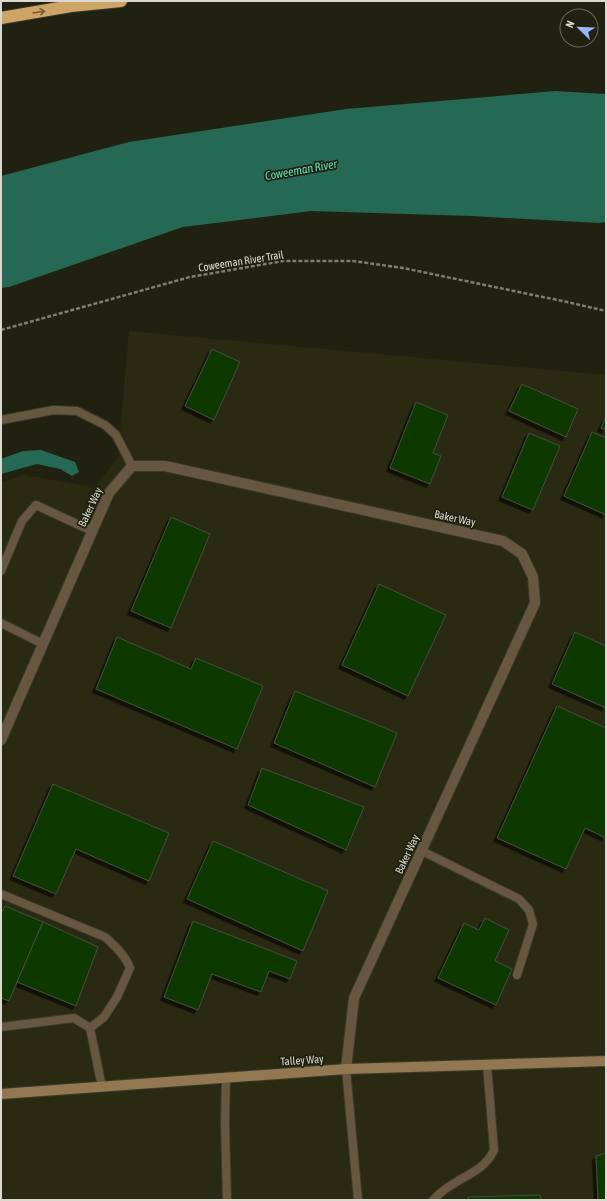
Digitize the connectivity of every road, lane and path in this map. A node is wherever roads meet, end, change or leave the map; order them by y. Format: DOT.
graph roads {
  1 [pos="121,1"];
  2 [pos="1,18"];
  3 [pos="606,311"];
  4 [pos="1,330"];
  5 [pos="1,420"];
  6 [pos="132,466"];
  7 [pos="92,531"];
  8 [pos="1,571"];
  9 [pos="1,623"];
  10 [pos="43,644"];
  11 [pos="1,740"];
  12 [pos="422,851"];
  13 [pos="1,894"];
  14 [pos="516,975"];
  15 [pos="1,1027"];
  16 [pos="90,1028"];
  17 [pos="606,1061"];
  18 [pos="488,1065"];
  19 [pos="346,1069"];
  20 [pos="226,1078"];
  21 [pos="102,1087"];
  22 [pos="1,1094"];
  23 [pos="227,1200"];
  24 [pos="358,1200"];
  25 [pos="433,1200"];
  2 -- 1 [label="highway, one-way"];
  3 -- 4 [label="path, Coweeman River Trail"];
  5 -- 6 [label="lane"];
  6 -- 7 [label="street, Baker Way"];
  6 -- 12 [label="street, Baker Way"];
  7 -- 8 [label="lane"];
  7 -- 10 [label="street, Baker Way"];
  9 -- 10 [label="lane"];
  10 -- 11 [label="street, Baker Way"];
  12 -- 14 [label="lane"];
  12 -- 19 [label="street, Baker Way"];
  13 -- 16 [label="lane"];
  15 -- 16 [label="lane"];
  16 -- 21 [label="lane"];
  17 -- 18 [label="main road, Talley Way"];
  18 -- 19 [label="main road, Talley Way"];
  18 -- 25 [label="lane"];
  19 -- 20 [label="main road, Talley Way"];
  19 -- 24 [label="lane"];
  20 -- 21 [label="main road, Talley Way"];
  20 -- 23 [label="lane"];
  21 -- 22 [label="main road, Talley Way"];
}
